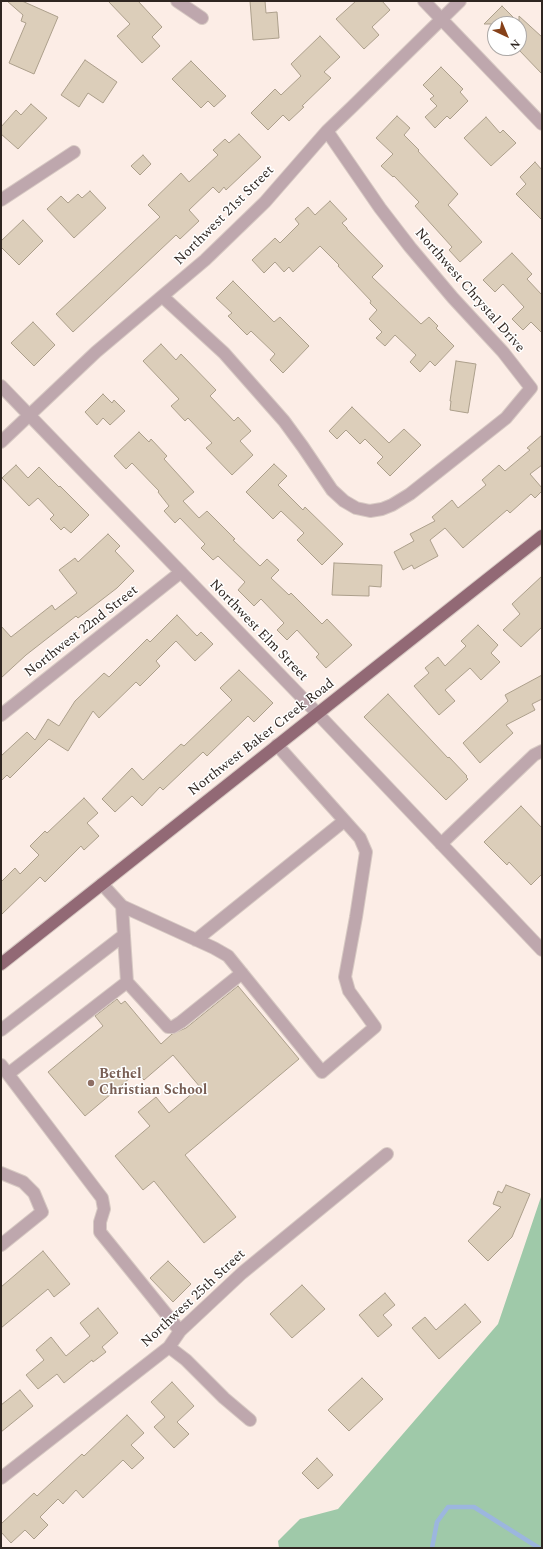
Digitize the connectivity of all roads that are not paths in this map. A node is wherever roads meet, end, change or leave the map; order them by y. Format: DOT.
graph roads {
  1 [pos="177,1"];
  2 [pos="424,1"];
  3 [pos="460,1"];
  4 [pos="202,18"];
  5 [pos="442,19"];
  6 [pos="542,124"];
  7 [pos="327,131"];
  8 [pos="74,152"];
  9 [pos="1,200"];
  10 [pos="163,297"];
  11 [pos="1,386"];
  12 [pos="29,415"];
  13 [pos="1,442"];
  14 [pos="542,536"];
  15 [pos="181,572"];
  16 [pos="317,714"];
  17 [pos="1,715"];
  18 [pos="276,745"];
  19 [pos="542,751"];
  20 [pos="344,822"];
  21 [pos="441,844"];
  22 [pos="102,884"];
  23 [pos="122,906"];
  24 [pos="124,935"];
  25 [pos="196,940"];
  26 [pos="542,950"];
  27 [pos="1,964"];
  28 [pos="242,973"];
  29 [pos="127,982"];
  30 [pos="1,1030"];
  31 [pos="4,1070"];
  32 [pos="387,1154"];
  33 [pos="1,1173"];
  34 [pos="1,1245"];
  35 [pos="180,1331"];
  36 [pos="169,1347"];
  37 [pos="250,1420"];
  38 [pos="1,1478"];
  1 -- 4 [label="street"];
  2 -- 5 [label="street"];
  3 -- 5 [label="street, Northwest 21st Street"];
  5 -- 6 [label="street"];
  5 -- 7 [label="street, Northwest 21st Street"];
  7 -- 10 [label="street, Northwest 21st Street"];
  7 -- 10 [label="street, Northwest Chrystal Drive"];
  8 -- 9 [label="street"];
  10 -- 12 [label="street, Northwest 21st Street"];
  11 -- 12 [label="street, Northwest Elm Street"];
  12 -- 13 [label="street, Northwest 21st Street"];
  12 -- 15 [label="street, Northwest Elm Street"];
  14 -- 16 [label="main road, Northwest Baker Creek Road"];
  15 -- 16 [label="street, Northwest Elm Street"];
  15 -- 17 [label="street, Northwest 22nd Street"];
  16 -- 18 [label="main road, Northwest Baker Creek Road"];
  16 -- 21 [label="street, Northwest Elm Street"];
  18 -- 20 [label="street"];
  18 -- 22 [label="main road, Northwest Baker Creek Road"];
  19 -- 21 [label="street"];
  20 -- 25 [label="street"];
  20 -- 28 [label="street"];
  21 -- 26 [label="street, Northwest Elm Street"];
  22 -- 23 [label="street"];
  22 -- 27 [label="main road, Northwest Baker Creek Road"];
  23 -- 24 [label="street"];
  23 -- 25 [label="street"];
  24 -- 29 [label="street"];
  24 -- 30 [label="street"];
  25 -- 28 [label="street"];
  28 -- 29 [label="street"];
  29 -- 31 [label="street"];
  31 -- 35 [label="street"];
  32 -- 35 [label="street, Northwest 25th Street"];
  33 -- 34 [label="street"];
  35 -- 36 [label="street, Northwest 25th Street"];
  36 -- 37 [label="street"];
  36 -- 38 [label="street, Northwest 25th Street"];
}
